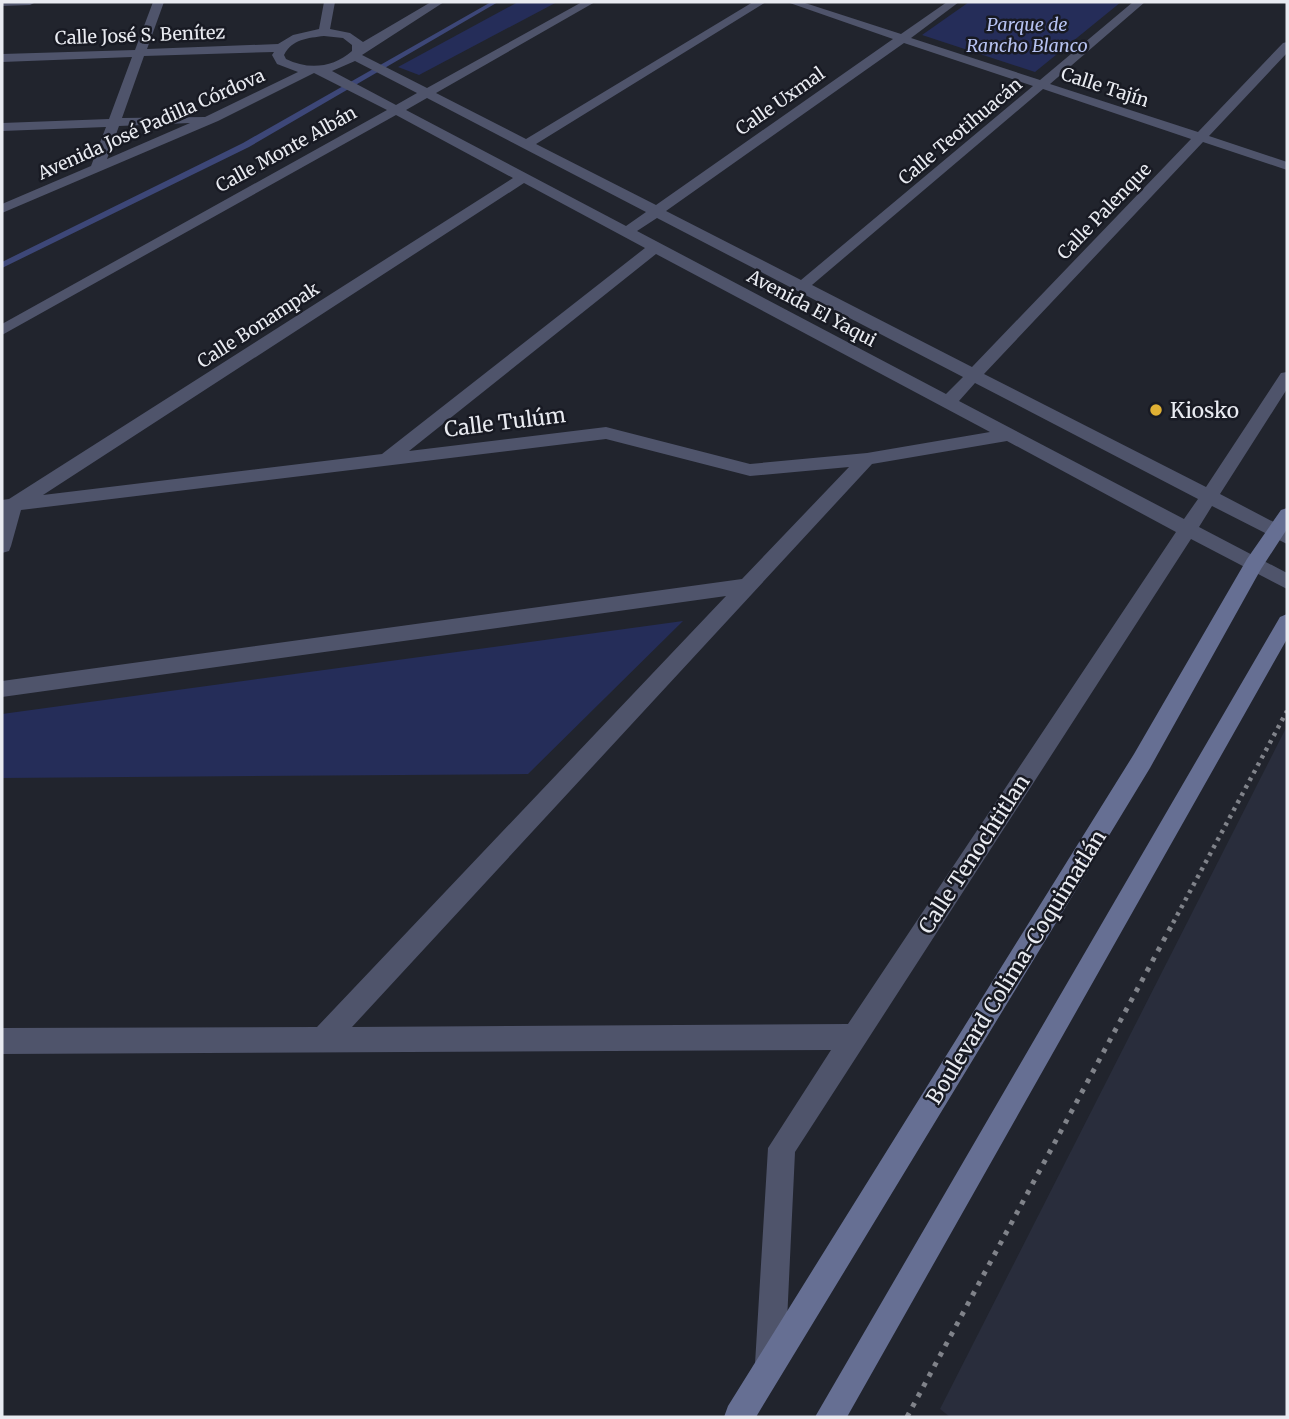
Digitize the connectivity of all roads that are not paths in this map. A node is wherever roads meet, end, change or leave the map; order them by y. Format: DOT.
graph roads {
  1 [pos="30,2"];
  2 [pos="159,2"];
  3 [pos="329,2"];
  4 [pos="439,2"];
  5 [pos="590,2"];
  6 [pos="761,2"];
  7 [pos="792,2"];
  8 [pos="954,2"];
  9 [pos="1140,2"];
  10 [pos="2,3"];
  11 [pos="324,32"];
  12 [pos="902,38"];
  13 [pos="1287,46"];
  14 [pos="280,48"];
  15 [pos="140,52"];
  16 [pos="357,52"];
  17 [pos="2,58"];
  18 [pos="316,69"];
  19 [pos="1041,85"];
  20 [pos="427,92"];
  21 [pos="396,110"];
  22 [pos="213,118"];
  23 [pos="114,122"];
  24 [pos="2,127"];
  25 [pos="1200,138"];
  26 [pos="527,144"];
  27 [pos="1287,166"];
  28 [pos="97,168"];
  29 [pos="524,177"];
  30 [pos="2,209"];
  31 [pos="657,211"];
  32 [pos="627,232"];
  33 [pos="656,247"];
  34 [pos="802,286"];
  35 [pos="2,330"];
  36 [pos="974,375"];
  37 [pos="1287,378"];
  38 [pos="948,402"];
  39 [pos="1010,435"];
  40 [pos="867,459"];
  41 [pos="387,460"];
  42 [pos="1208,495"];
  43 [pos="7,506"];
  44 [pos="1284,528"];
  45 [pos="1187,529"];
  46 [pos="2,546"];
  47 [pos="1254,564"];
  48 [pos="1287,582"];
  49 [pos="747,586"];
  50 [pos="1287,622"];
  51 [pos="2,690"];
  52 [pos="855,1037"];
  53 [pos="322,1040"];
  54 [pos="2,1041"];
  55 [pos="769,1368"];
  56 [pos="739,1417"];
  57 [pos="830,1417"];
  1 -- 10 [label="street"];
  2 -- 15 [label="street"];
  3 -- 11 [label="street"];
  4 -- 16 [label="street, Avenida José Padilla Córdova"];
  5 -- 20 [label="street, Calle Monte Albán"];
  6 -- 26 [label="street"];
  7 -- 12 [label="street, Calle Tajín"];
  8 -- 12 [label="street, Calle Uxmal"];
  9 -- 19 [label="street, Calle Teotihuacán"];
  11 -- 14 [label="street"];
  11 -- 16 [label="street, Avenida El Yaqui"];
  12 -- 19 [label="street, Calle Tajín"];
  12 -- 31 [label="street, Calle Uxmal"];
  13 -- 25 [label="street, Calle Palenque"];
  14 -- 15 [label="street, Calle José S. Benítez"];
  14 -- 18 [label="street, Avenida El Yaqui"];
  15 -- 17 [label="street, Calle José S. Benítez"];
  15 -- 23 [label="street"];
  16 -- 18 [label="street, Avenida José Padilla Córdova"];
  16 -- 20 [label="street, Avenida El Yaqui"];
  18 -- 21 [label="street, Avenida El Yaqui"];
  18 -- 22 [label="street, Avenida José Padilla Córdova"];
  19 -- 25 [label="street, Calle Tajín"];
  19 -- 34 [label="street, Calle Teotihuacán"];
  20 -- 21 [label="street, Calle Monte Albán"];
  20 -- 26 [label="street, Avenida El Yaqui"];
  21 -- 29 [label="street, Avenida El Yaqui"];
  21 -- 35 [label="street, Calle Monte Albán"];
  22 -- 23 [label="street"];
  22 -- 28 [label="street, Avenida José Padilla Córdova"];
  23 -- 24 [label="street"];
  23 -- 28 [label="street"];
  25 -- 27 [label="street, Calle Tajín"];
  25 -- 36 [label="street, Calle Palenque"];
  26 -- 31 [label="street, Avenida El Yaqui"];
  28 -- 30 [label="street, Avenida José Padilla Córdova"];
  29 -- 32 [label="street, Avenida El Yaqui"];
  29 -- 43 [label="street, Calle Bonampak"];
  31 -- 32 [label="street, Calle Uxmal"];
  31 -- 34 [label="street, Avenida El Yaqui"];
  32 -- 33 [label="street, Avenida El Yaqui"];
  33 -- 38 [label="street, Avenida El Yaqui"];
  33 -- 41 [label="street"];
  34 -- 36 [label="street, Avenida El Yaqui"];
  36 -- 38 [label="street, Calle Palenque"];
  36 -- 42 [label="street, Avenida El Yaqui"];
  37 -- 42 [label="street, Calle Tenochtitlan"];
  38 -- 39 [label="street, Avenida El Yaqui"];
  39 -- 40 [label="street, Calle Tulúm"];
  39 -- 45 [label="street, Avenida El Yaqui"];
  40 -- 41 [label="street, Calle Tulúm"];
  40 -- 49 [label="street"];
  41 -- 43 [label="street, Calle Tulúm"];
  42 -- 44 [label="street, Avenida El Yaqui"];
  42 -- 45 [label="street, Calle Tenochtitlan"];
  43 -- 46 [label="street"];
  44 -- 47 [label="main road, Boulevard Colima-Coquimatlán"];
  45 -- 47 [label="street, Avenida El Yaqui"];
  45 -- 52 [label="street, Calle Tenochtitlan"];
  47 -- 48 [label="street, Avenida El Yaqui"];
  47 -- 55 [label="main road, Boulevard Colima-Coquimatlán"];
  49 -- 51 [label="street"];
  49 -- 53 [label="street"];
  50 -- 57 [label="main road"];
  52 -- 53 [label="street"];
  52 -- 55 [label="street, Calle Tenochtitlan"];
  53 -- 54 [label="street"];
  55 -- 56 [label="main road, Boulevard Colima-Coquimatlán"];
}
